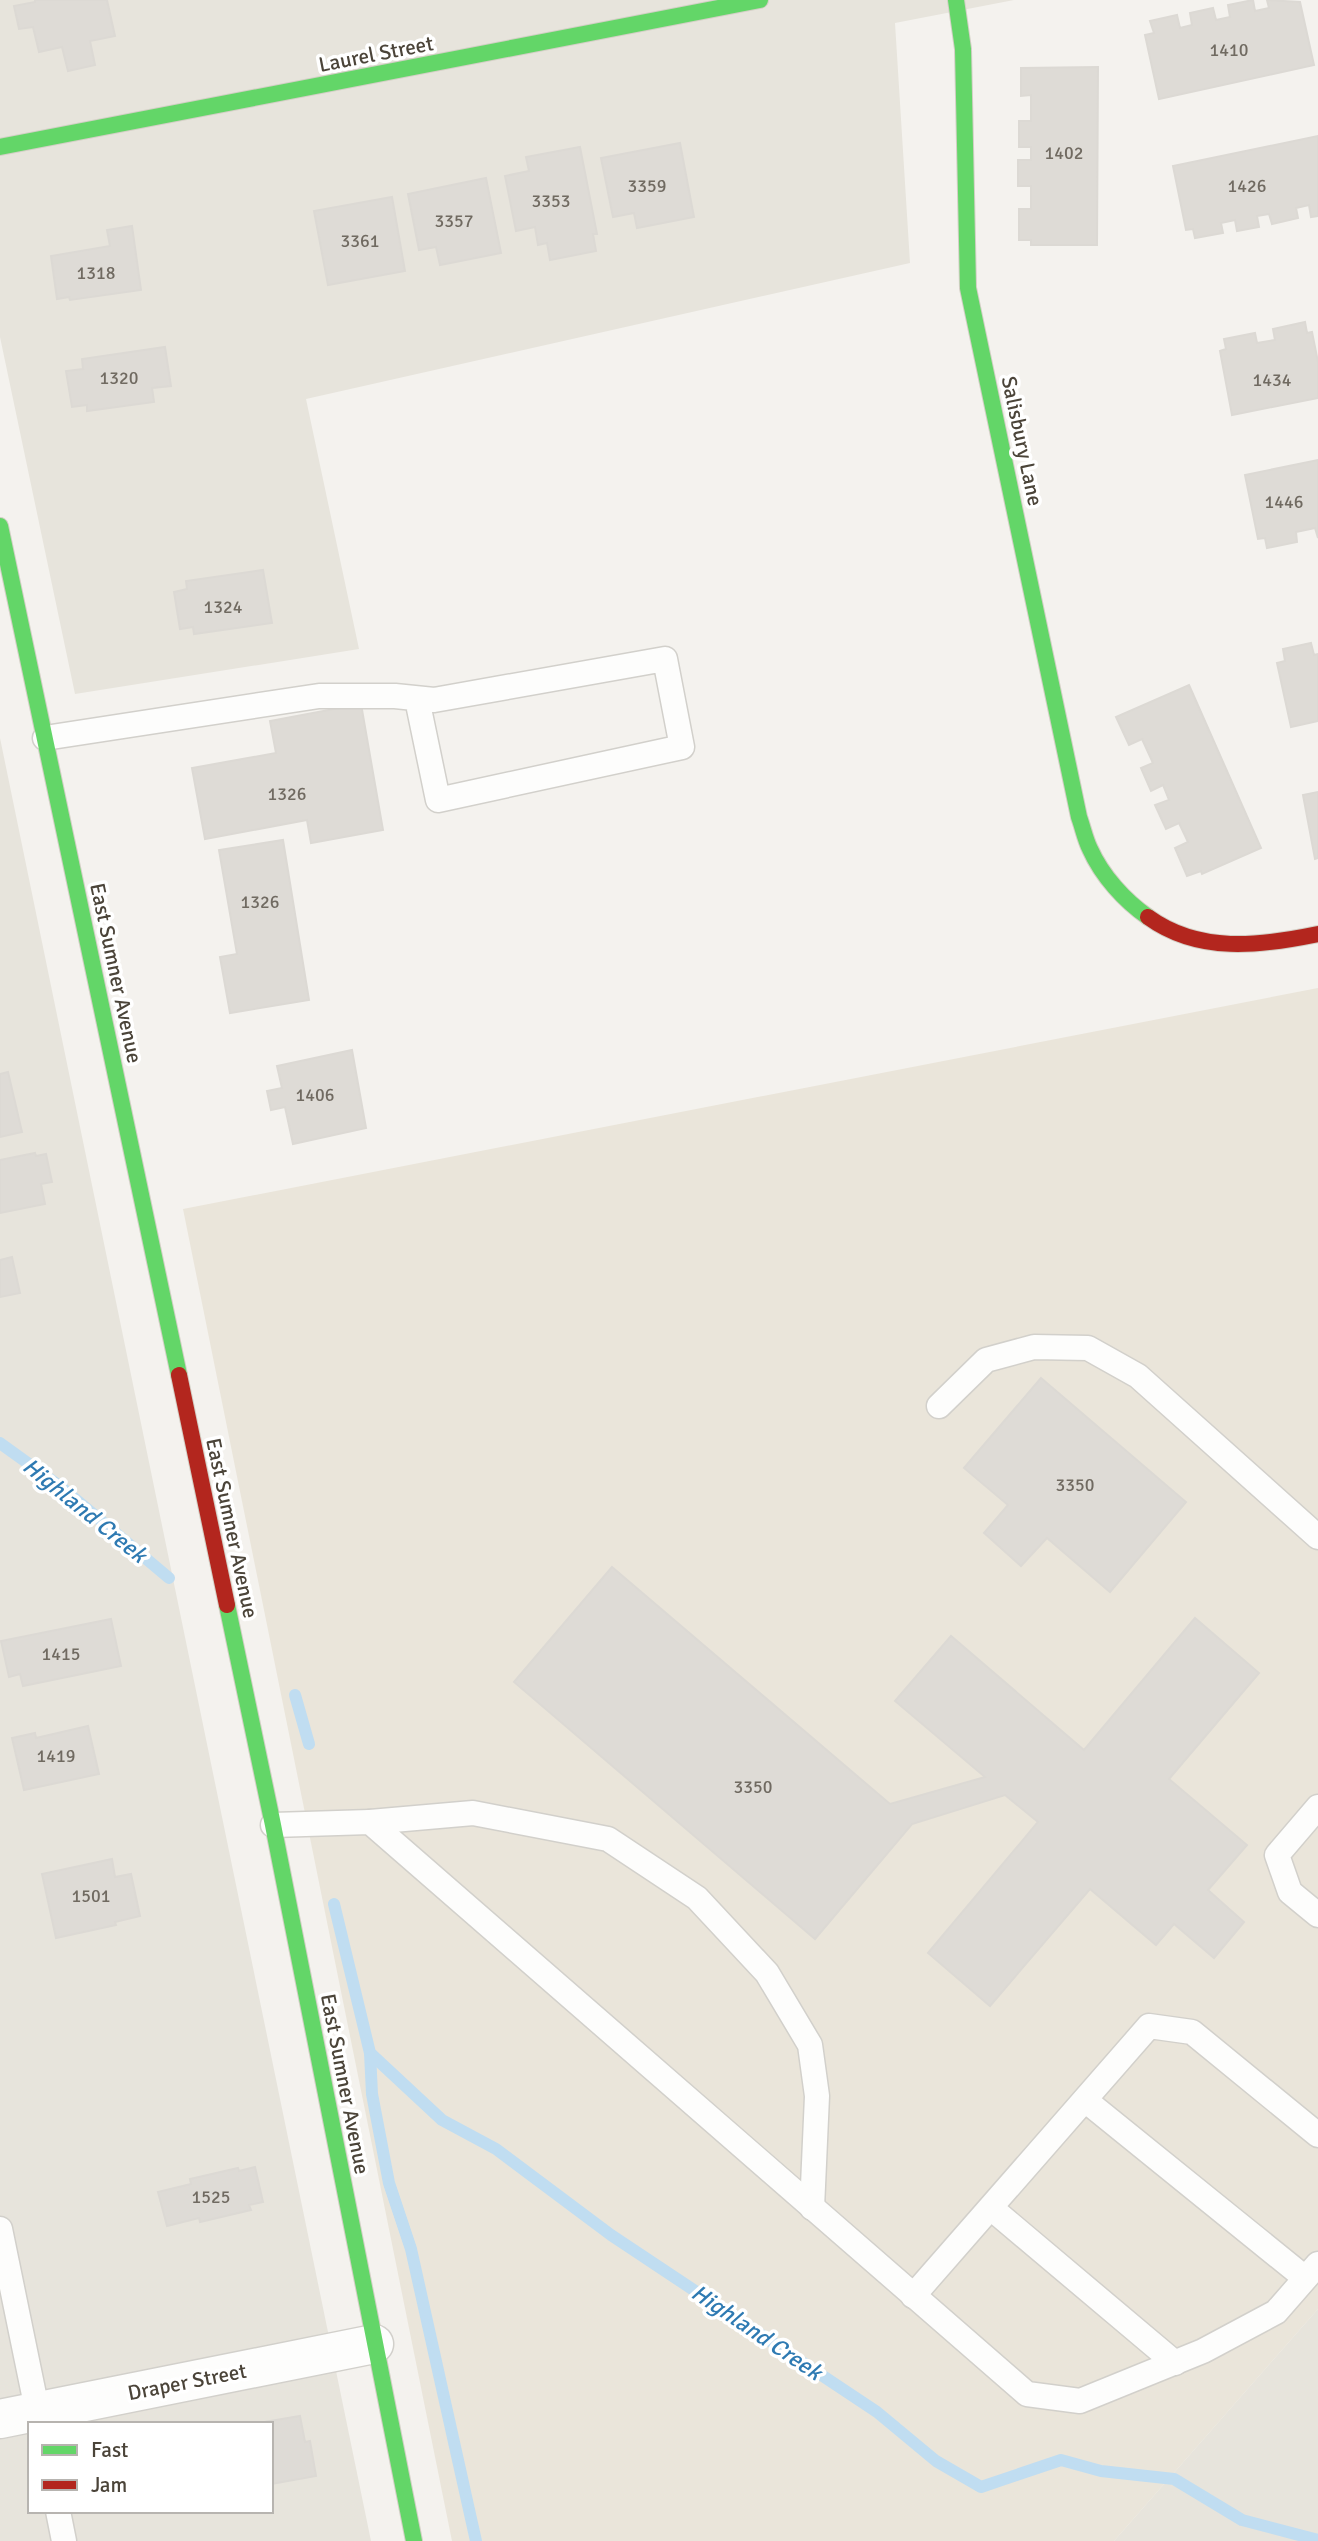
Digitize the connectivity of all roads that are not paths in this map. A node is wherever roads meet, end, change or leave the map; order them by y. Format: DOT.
graph roads {
  1 [pos="760,0"];
  2 [pos="956,0"];
  3 [pos="0,147"];
  4 [pos="0,526"];
  5 [pos="417,699"];
  6 [pos="45,738"];
  7 [pos="1318,934"];
  8 [pos="939,1406"];
  9 [pos="1318,1538"];
  10 [pos="1318,1807"];
  11 [pos="370,1822"];
  12 [pos="274,1825"];
  13 [pos="1318,1915"];
  14 [pos="1085,2100"];
  15 [pos="1318,2135"];
  16 [pos="812,2208"];
  17 [pos="991,2208"];
  18 [pos="0,2229"];
  19 [pos="1312,2271"];
  20 [pos="913,2296"];
  21 [pos="374,2344"];
  22 [pos="1175,2363"];
  23 [pos="39,2418"];
  24 [pos="0,2419"];
  25 [pos="58,2513"];
  26 [pos="64,2541"];
  27 [pos="414,2541"];
  1 -- 3 [label="street, Laurel Street"];
  2 -- 7 [label="street, Salisbury Lane"];
  4 -- 6 [label="street, East Sumner Avenue"];
  5 -- 5 [label="lane"];
  5 -- 6 [label="lane"];
  6 -- 12 [label="street, East Sumner Avenue"];
  8 -- 9 [label="lane"];
  10 -- 13 [label="lane"];
  11 -- 12 [label="lane"];
  11 -- 16 [label="lane"];
  11 -- 16 [label="lane"];
  12 -- 21 [label="street, East Sumner Avenue"];
  14 -- 15 [label="lane"];
  14 -- 17 [label="lane"];
  14 -- 19 [label="lane"];
  16 -- 20 [label="lane"];
  17 -- 20 [label="lane"];
  17 -- 22 [label="lane"];
  18 -- 23 [label="lane"];
  19 -- 22 [label="lane"];
  20 -- 22 [label="lane"];
  21 -- 23 [label="street, Draper Street"];
  21 -- 27 [label="street, East Sumner Avenue"];
  23 -- 24 [label="street, Draper Street"];
  25 -- 26 [label="lane"];
}
